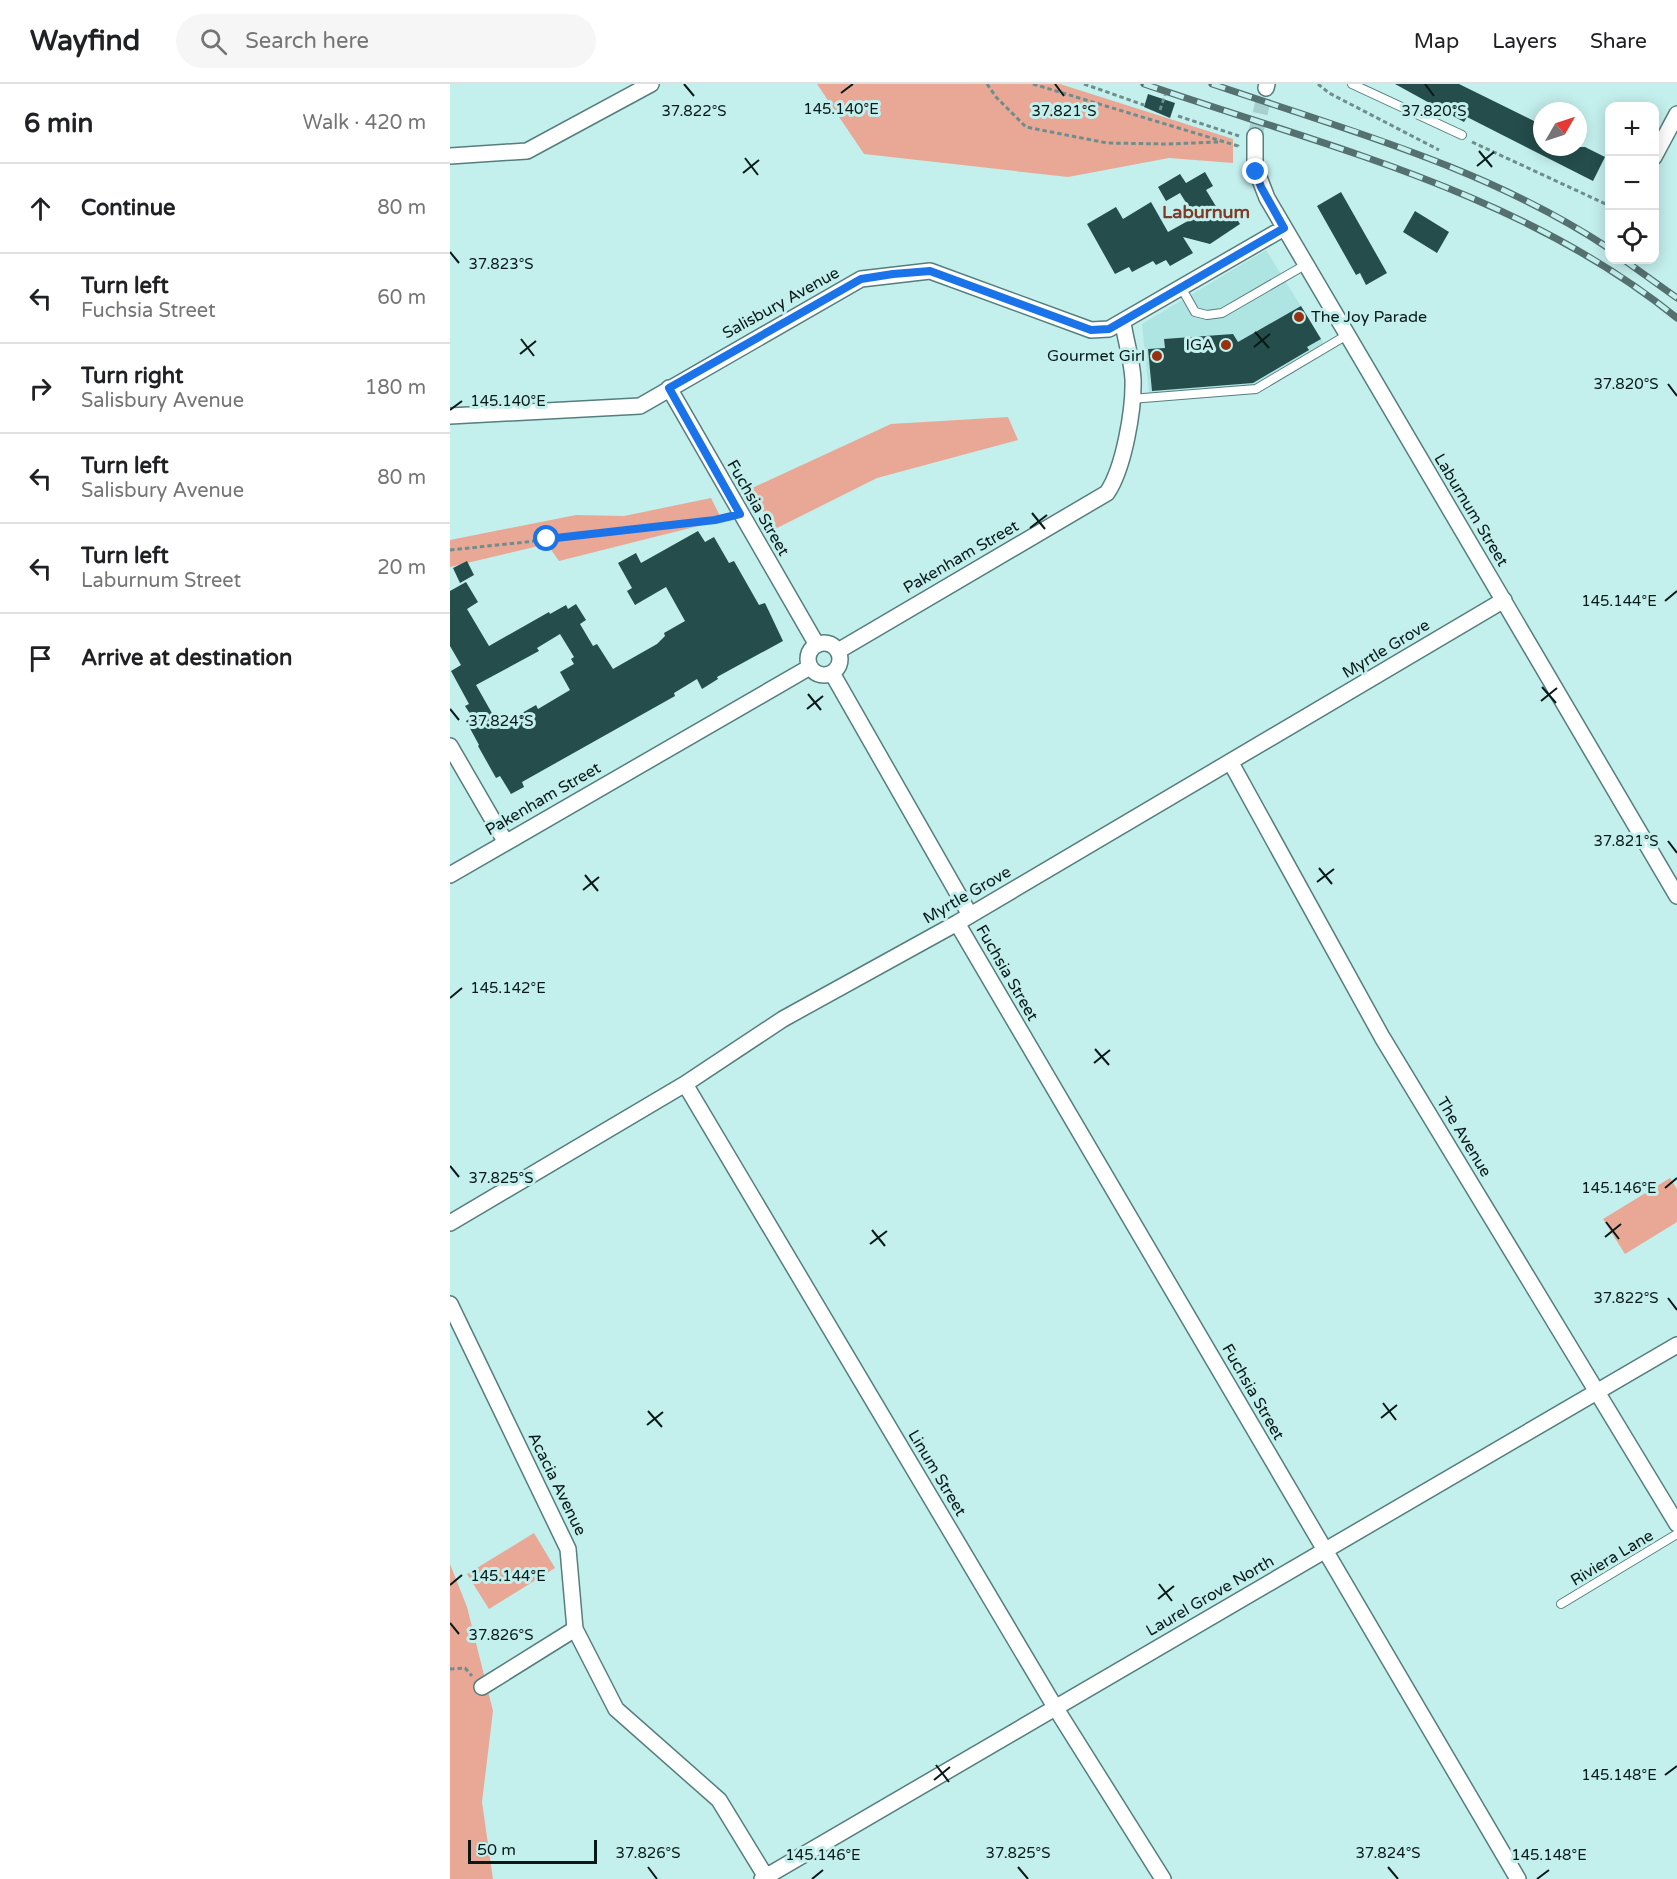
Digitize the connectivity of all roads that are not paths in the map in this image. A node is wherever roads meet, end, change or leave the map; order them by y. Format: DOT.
graph roads {
  1 [pos="651,84"];
  2 [pos="1352,84"];
  3 [pos="1677,114"];
  4 [pos="1462,135"];
  5 [pos="1255,136"];
  6 [pos="450,156"];
  7 [pos="1655,156"];
  8 [pos="1284,228"];
  9 [pos="1305,265"];
  10 [pos="1182,289"];
  11 [pos="1123,323"];
  12 [pos="1347,335"];
  13 [pos="669,388"];
  14 [pos="1131,399"];
  15 [pos="450,416"];
  16 [pos="1504,600"];
  17 [pos="817,645"];
  18 [pos="838,651"];
  19 [pos="810,667"];
  20 [pos="832,673"];
  21 [pos="450,746"];
  22 [pos="1231,763"];
  23 [pos="505,842"];
  24 [pos="450,875"];
  25 [pos="1677,896"];
  26 [pos="970,915"];
  27 [pos="957,923"];
  28 [pos="685,1084"];
  29 [pos="450,1223"];
  30 [pos="450,1304"];
  31 [pos="1677,1345"];
  32 [pos="1599,1391"];
  33 [pos="1677,1524"];
  34 [pos="1677,1534"];
  35 [pos="1324,1550"];
  36 [pos="1561,1604"];
  37 [pos="575,1629"];
  38 [pos="482,1687"];
  39 [pos="1055,1707"];
  40 [pos="764,1878"];
  41 [pos="1163,1879"];
  42 [pos="1518,1879"];
  1 -- 6 [label="street"];
  2 -- 4 [label="lane"];
  3 -- 7 [label="street"];
  5 -- 8 [label="street, Laburnum Street"];
  8 -- 9 [label="street, Laburnum Street"];
  8 -- 10 [label="street, Salisbury Avenue"];
  9 -- 10 [label="lane"];
  9 -- 12 [label="street, Laburnum Street"];
  10 -- 11 [label="street, Salisbury Avenue"];
  11 -- 13 [label="street, Salisbury Avenue"];
  11 -- 14 [label="street, Pakenham Street"];
  12 -- 14 [label="lane"];
  12 -- 16 [label="street, Laburnum Street"];
  13 -- 15 [label="street, Salisbury Avenue"];
  13 -- 17 [label="street, Fuchsia Street"];
  14 -- 18 [label="street, Pakenham Street"];
  16 -- 22 [label="street, Myrtle Grove"];
  16 -- 25 [label="street, Laburnum Street"];
  17 -- 18 [label="street"];
  17 -- 19 [label="street"];
  18 -- 20 [label="street"];
  19 -- 20 [label="street"];
  19 -- 23 [label="street, Pakenham Street"];
  20 -- 26 [label="street, Fuchsia Street"];
  21 -- 23 [label="street"];
  22 -- 26 [label="street, Myrtle Grove"];
  22 -- 32 [label="street, The Avenue"];
  23 -- 24 [label="street, Pakenham Street"];
  26 -- 27 [label="street, Myrtle Grove"];
  27 -- 28 [label="street, Myrtle Grove"];
  27 -- 35 [label="street, Fuchsia Street"];
  28 -- 29 [label="street, Myrtle Grove"];
  28 -- 39 [label="street, Linum Street"];
  30 -- 37 [label="street, Acacia Avenue"];
  31 -- 32 [label="street, Laurel Grove North"];
  32 -- 33 [label="street, The Avenue"];
  32 -- 35 [label="street, Laurel Grove North"];
  34 -- 36 [label="lane, Riviera Lane"];
  35 -- 39 [label="street, Laurel Grove North"];
  35 -- 42 [label="street, Fuchsia Street"];
  37 -- 38 [label="street"];
  37 -- 40 [label="street, Acacia Avenue"];
  39 -- 40 [label="street, Laurel Grove North"];
  39 -- 41 [label="street, Linum Street"];
}
